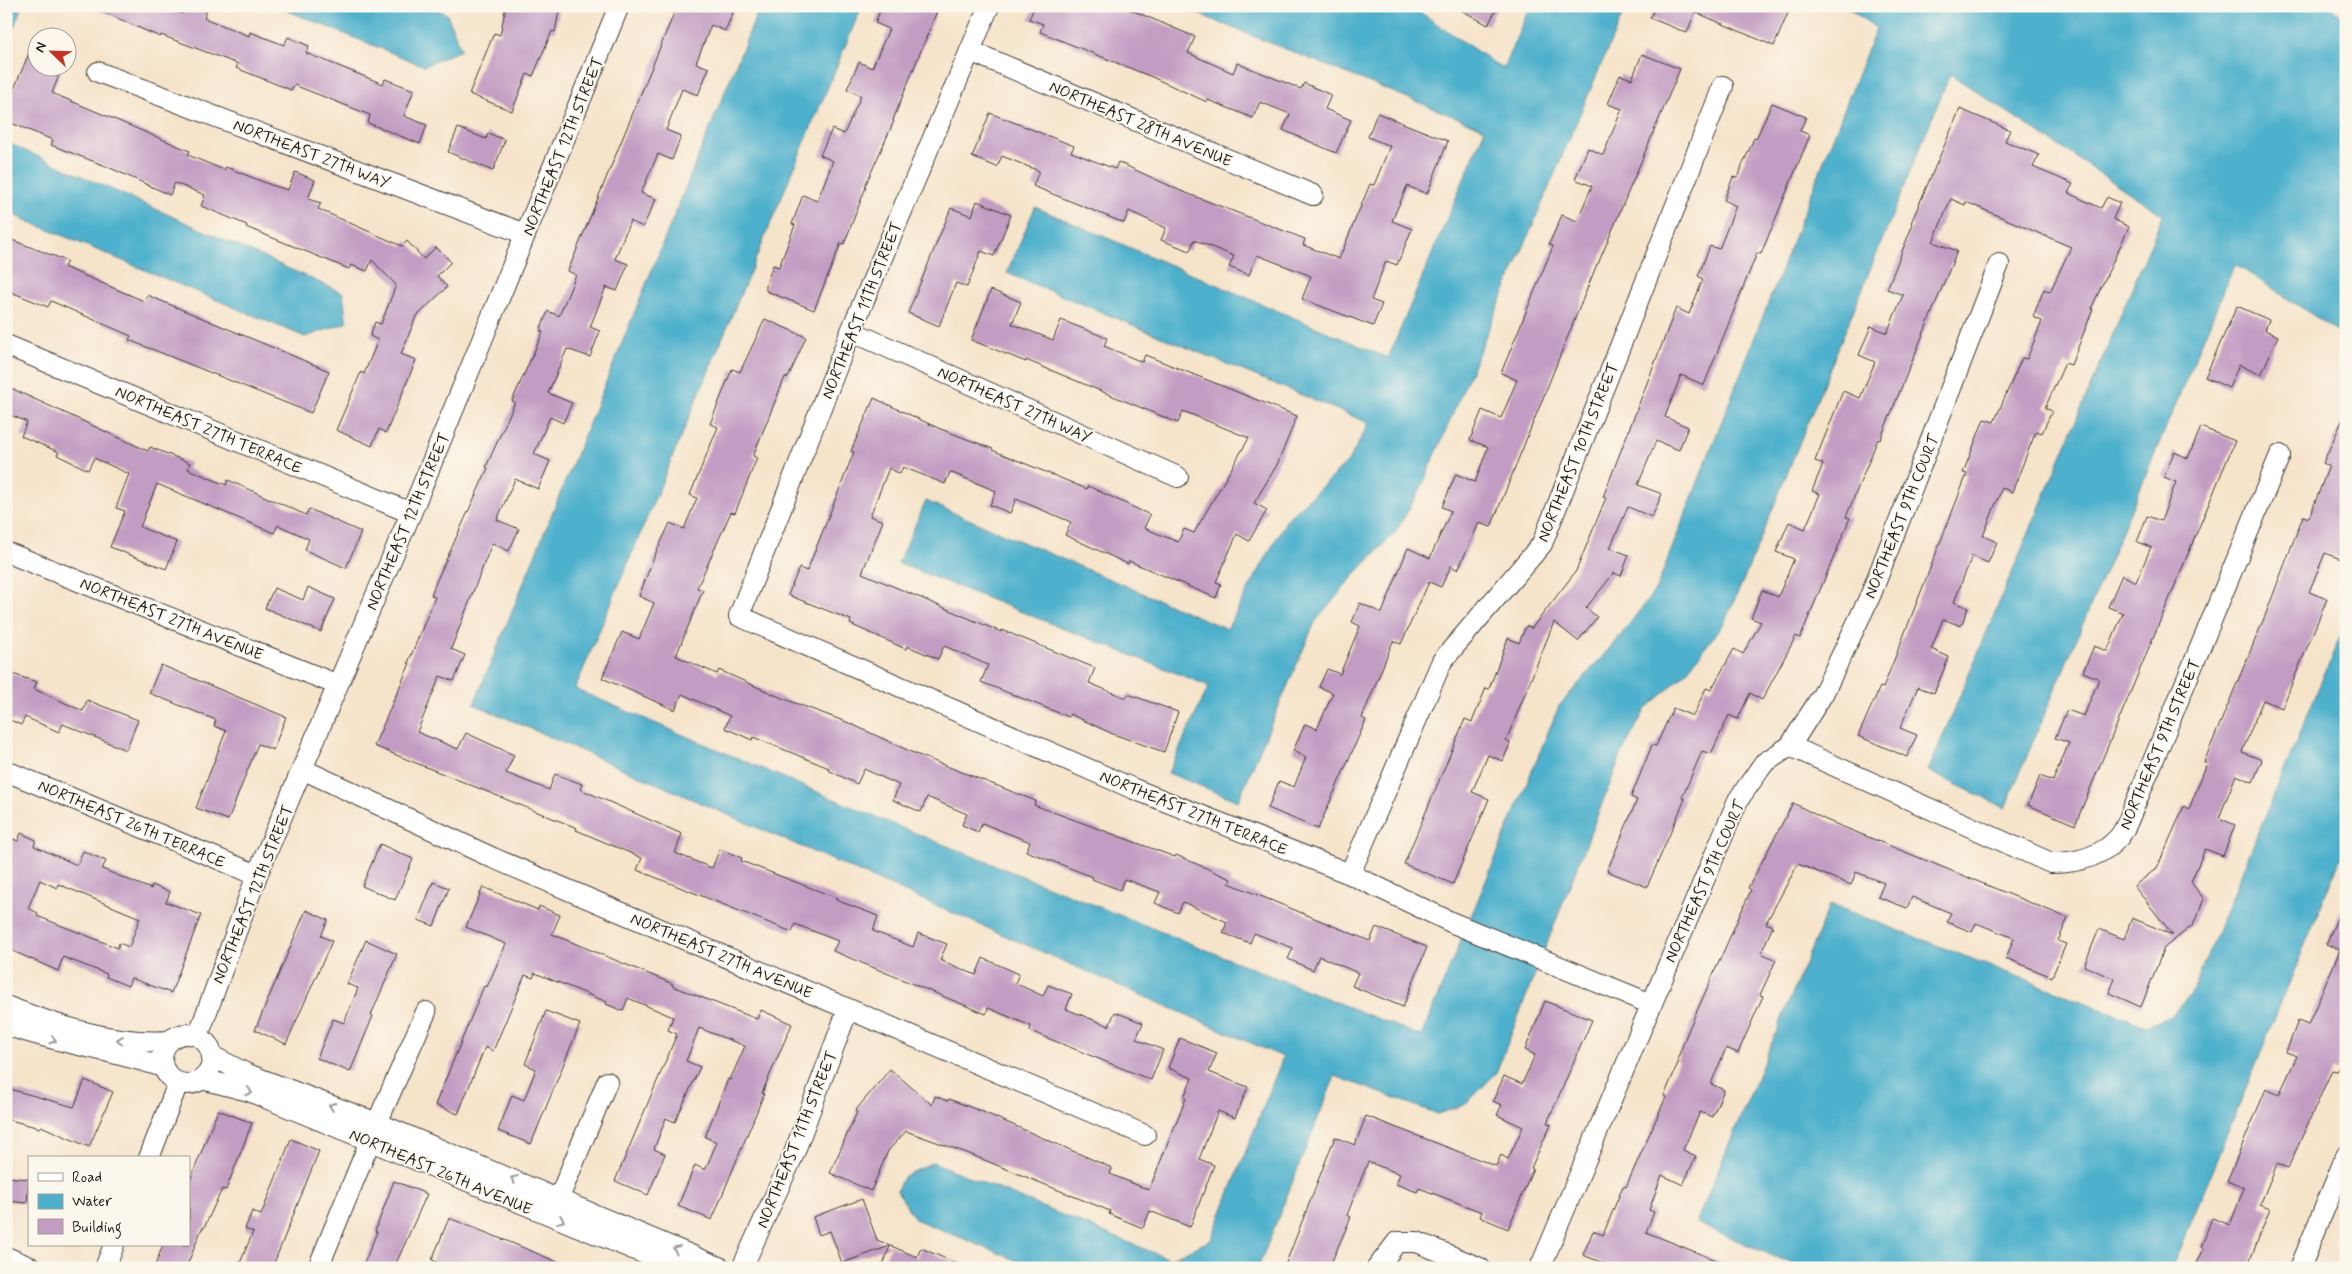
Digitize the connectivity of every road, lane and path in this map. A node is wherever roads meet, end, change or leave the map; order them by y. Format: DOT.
graph roads {
  1 [pos="619,6"];
  2 [pos="989,6"];
  3 [pos="970,51"];
  4 [pos="98,72"];
  5 [pos="1723,86"];
  6 [pos="1313,195"];
  7 [pos="525,234"];
  8 [pos="1999,264"];
  9 [pos="851,332"];
  10 [pos="6,345"];
  11 [pos="2280,455"];
  12 [pos="1178,477"];
  13 [pos="411,513"];
  14 [pos="6,552"];
  15 [pos="739,616"];
  16 [pos="338,684"];
  17 [pos="1790,746"];
  18 [pos="302,769"];
  19 [pos="6,771"];
  20 [pos="1350,874"];
  21 [pos="257,875"];
  22 [pos="1652,1004"];
  23 [pos="6,1006"];
  24 [pos="848,1009"];
  25 [pos="426,1012"];
  26 [pos="6,1025"];
  27 [pos="198,1036"];
  28 [pos="169,1041"];
  29 [pos="212,1056"];
  30 [pos="163,1067"];
  31 [pos="202,1078"];
  32 [pos="607,1082"];
  33 [pos="178,1083"];
  34 [pos="374,1132"];
  35 [pos="1145,1135"];
  36 [pos="150,1156"];
  37 [pos="2346,1156"];
  38 [pos="559,1198"];
  39 [pos="114,1246"];
  40 [pos="6,1257"];
  41 [pos="32,1268"];
  42 [pos="105,1268"];
  43 [pos="318,1268"];
  44 [pos="679,1268"];
  45 [pos="721,1268"];
  46 [pos="742,1268"];
  47 [pos="1377,1268"];
  48 [pos="1480,1268"];
  49 [pos="1540,1268"];
  50 [pos="2300,1268"];
  1 -- 7 [label="street, NORTHEAST 12TH STREET"];
  2 -- 3 [label="street, NORTHEAST 11TH STREET"];
  3 -- 6 [label="street, NORTHEAST 28TH AVENUE"];
  3 -- 9 [label="street, NORTHEAST 11TH STREET"];
  4 -- 7 [label="street, NORTHEAST 27TH WAY"];
  5 -- 20 [label="street, NORTHEAST 10TH STREET"];
  7 -- 13 [label="street, NORTHEAST 12TH STREET"];
  8 -- 17 [label="street, NORTHEAST 9TH COURT"];
  9 -- 12 [label="street, NORTHEAST 27TH WAY"];
  9 -- 15 [label="street, NORTHEAST 11TH STREET"];
  10 -- 13 [label="street, NORTHEAST 27TH TERRACE"];
  11 -- 17 [label="street, NORTHEAST 9TH STREET"];
  13 -- 16 [label="street, NORTHEAST 12TH STREET"];
  14 -- 16 [label="street, NORTHEAST 27TH AVENUE"];
  15 -- 20 [label="street, NORTHEAST 27TH TERRACE"];
  16 -- 18 [label="street, NORTHEAST 12TH STREET"];
  17 -- 22 [label="street, NORTHEAST 9TH COURT"];
  18 -- 21 [label="street, NORTHEAST 12TH STREET"];
  18 -- 24 [label="street, NORTHEAST 27TH AVENUE"];
  19 -- 21 [label="street, NORTHEAST 26TH TERRACE"];
  20 -- 22 [label="street, NORTHEAST 27TH TERRACE"];
  21 -- 27 [label="street, NORTHEAST 12TH STREET"];
  22 -- 49 [label="street, NORTHEAST 9TH COURT"];
  28 -- 23 [label="street, one-way"];
  24 -- 35 [label="street, NORTHEAST 27TH AVENUE"];
  24 -- 46 [label="street, NORTHEAST 11TH STREET"];
  25 -- 34 [label="street, NORTHEAST 26TH AVENUE"];
  26 -- 30 [label="street, one-way"];
  27 -- 28 [label="street"];
  27 -- 29 [label="street"];
  28 -- 30 [label="street"];
  29 -- 31 [label="street"];
  34 -- 29 [label="street, NORTHEAST 26TH AVENUE, one-way"];
  30 -- 33 [label="street"];
  31 -- 33 [label="street"];
  31 -- 34 [label="street, NORTHEAST 26TH AVENUE, one-way"];
  32 -- 38 [label="street, NORTHEAST 26TH AVENUE"];
  33 -- 36 [label="street"];
  38 -- 34 [label="street, NORTHEAST 26TH AVENUE, one-way"];
  34 -- 43 [label="street"];
  34 -- 44 [label="street, NORTHEAST 26TH AVENUE, one-way"];
  37 -- 50 [label="street"];
  45 -- 38 [label="street, NORTHEAST 26TH AVENUE, one-way"];
  39 -- 42 [label="street"];
  40 -- 41 [label="street"];
  47 -- 48 [label="street"];
}
